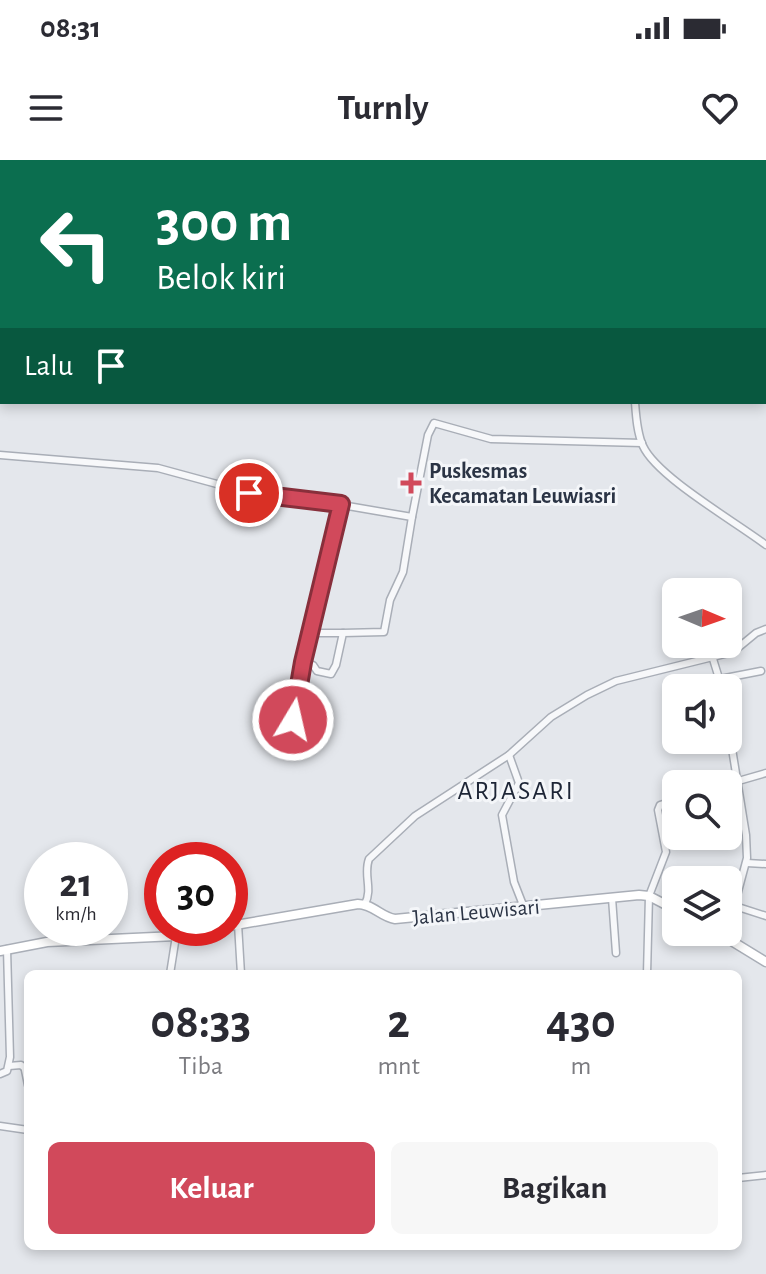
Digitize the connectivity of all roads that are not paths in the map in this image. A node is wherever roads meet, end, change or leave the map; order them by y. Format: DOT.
graph roads {
  1 [pos="635,404"];
  2 [pos="642,443"];
  3 [pos="0,455"];
  4 [pos="341,504"];
  5 [pos="412,517"];
  6 [pos="766,545"];
  7 [pos="766,629"];
  8 [pos="310,633"];
  9 [pos="343,633"];
  10 [pos="713,659"];
  11 [pos="303,662"];
  12 [pos="761,671"];
  13 [pos="718,674"];
  14 [pos="742,675"];
  15 [pos="293,720"];
  16 [pos="509,755"];
  17 [pos="766,773"];
  18 [pos="742,780"];
  19 [pos="662,805"];
  20 [pos="742,817"];
  21 [pos="662,826"];
  22 [pos="666,850"];
  23 [pos="747,863"];
  24 [pos="766,864"];
  25 [pos="742,881"];
  26 [pos="649,896"];
  27 [pos="612,898"];
  28 [pos="662,902"];
  29 [pos="365,904"];
  30 [pos="523,905"];
  31 [pos="742,908"];
  32 [pos="766,916"];
  33 [pos="248,922"];
  34 [pos="144,937"];
  35 [pos="742,945"];
  36 [pos="174,946"];
  37 [pos="237,946"];
  38 [pos="4,950"];
  39 [pos="616,953"];
  40 [pos="766,962"];
  41 [pos="171,970"];
  42 [pos="240,970"];
  43 [pos="647,970"];
  44 [pos="9,1066"];
  45 [pos="24,1068"];
  46 [pos="0,1074"];
  47 [pos="0,1126"];
  48 [pos="24,1129"];
  49 [pos="766,1175"];
  50 [pos="742,1178"];
  1 -- 2 [label="street"];
  2 -- 5 [label="street"];
  2 -- 6 [label="street"];
  3 -- 4 [label="street"];
  4 -- 5 [label="street"];
  4 -- 8 [label="street"];
  5 -- 9 [label="street"];
  7 -- 10 [label="street"];
  8 -- 9 [label="street"];
  8 -- 11 [label="street"];
  9 -- 11 [label="street"];
  10 -- 13 [label="street"];
  10 -- 16 [label="street"];
  11 -- 15 [label="street"];
  12 -- 14 [label="street"];
  16 -- 29 [label="street"];
  16 -- 30 [label="street"];
  17 -- 18 [label="street"];
  19 -- 21 [label="street"];
  20 -- 23 [label="street"];
  22 -- 26 [label="street"];
  23 -- 24 [label="street"];
  23 -- 25 [label="street"];
  26 -- 27 [label="main road, Jalan Leuwisari"];
  26 -- 28 [label="main road, Jalan Leuwisari"];
  26 -- 43 [label="street"];
  27 -- 30 [label="main road, Jalan Leuwisari"];
  27 -- 39 [label="street"];
  29 -- 30 [label="main road, Jalan Leuwisari"];
  29 -- 33 [label="main road, Jalan Leuwisari"];
  31 -- 32 [label="street"];
  34 -- 38 [label="main road"];
  35 -- 40 [label="main road"];
  36 -- 41 [label="street"];
  37 -- 42 [label="street"];
  38 -- 44 [label="street"];
  44 -- 45 [label="street"];
  44 -- 46 [label="street"];
  47 -- 48 [label="street"];
  49 -- 50 [label="street"];
}
